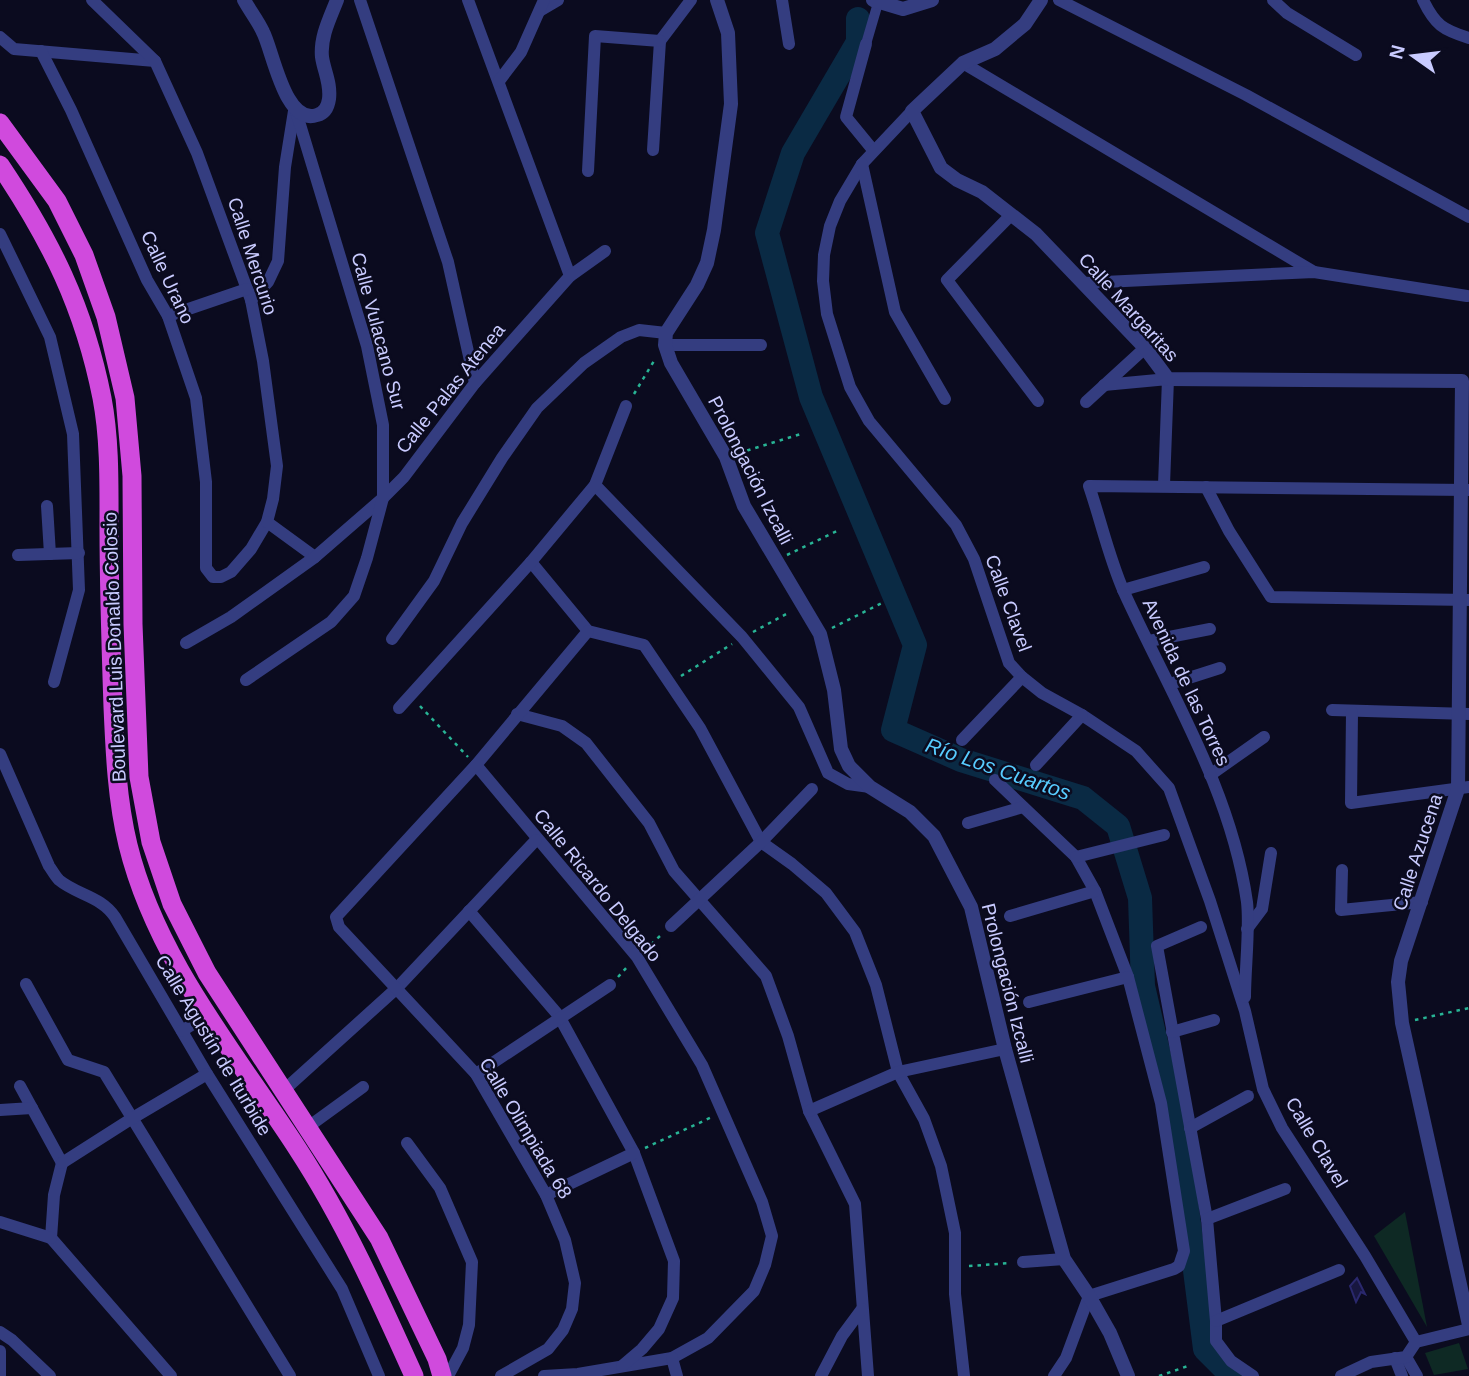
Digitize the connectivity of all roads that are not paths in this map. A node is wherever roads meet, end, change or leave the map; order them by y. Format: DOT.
graph roads {
  1 [pos="92,0"];
  2 [pos="244,0"];
  3 [pos="337,0"];
  4 [pos="359,0"];
  5 [pos="468,0"];
  6 [pos="558,0"];
  7 [pos="691,0"];
  8 [pos="718,0"];
  9 [pos="782,0"];
  10 [pos="1041,0"];
  11 [pos="1059,0"];
  12 [pos="1273,0"];
  13 [pos="1423,0"];
  14 [pos="875,1"];
  15 [pos="928,1"];
  16 [pos="543,5"];
  17 [pos="0,37"];
  18 [pos="1469,38"];
  19 [pos="660,41"];
  20 [pos="789,44"];
  21 [pos="866,44"];
  22 [pos="41,51"];
  23 [pos="1356,55"];
  24 [pos="155,61"];
  25 [pos="963,64"];
  26 [pos="499,81"];
  27 [pos="295,108"];
  28 [pos="912,111"];
  29 [pos="0,122"];
  30 [pos="653,150"];
  31 [pos="873,150"];
  32 [pos="862,164"];
  33 [pos="0,165"];
  34 [pos="588,171"];
  35 [pos="1011,215"];
  36 [pos="1469,218"];
  37 [pos="2,244"];
  38 [pos="605,251"];
  39 [pos="1314,272"];
  40 [pos="570,276"];
  41 [pos="1083,283"];
  42 [pos="249,294"];
  43 [pos="1467,296"];
  44 [pos="168,316"];
  45 [pos="665,339"];
  46 [pos="761,345"];
  47 [pos="1146,348"];
  48 [pos="1168,379"];
  49 [pos="1466,381"];
  50 [pos="475,383"];
  51 [pos="1104,385"];
  52 [pos="945,399"];
  53 [pos="1038,401"];
  54 [pos="1086,402"];
  55 [pos="626,406"];
  56 [pos="596,485"];
  57 [pos="1164,485"];
  58 [pos="1206,487"];
  59 [pos="1464,490"];
  60 [pos="383,498"];
  61 [pos="47,506"];
  62 [pos="267,522"];
  63 [pos="79,553"];
  64 [pos="50,554"];
  65 [pos="18,555"];
  66 [pos="315,556"];
  67 [pos="531,562"];
  68 [pos="1204,567"];
  69 [pos="213,577"];
  70 [pos="1123,590"];
  71 [pos="1464,600"];
  72 [pos="1210,629"];
  73 [pos="588,631"];
  74 [pos="392,639"];
  75 [pos="1149,641"];
  76 [pos="186,643"];
  77 [pos="1220,667"];
  78 [pos="1022,677"];
  79 [pos="246,680"];
  80 [pos="54,682"];
  81 [pos="1171,684"];
  82 [pos="399,708"];
  83 [pos="1332,710"];
  84 [pos="1352,712"];
  85 [pos="517,714"];
  86 [pos="1464,714"];
  87 [pos="1082,715"];
  88 [pos="1264,737"];
  89 [pos="962,740"];
  90 [pos="0,754"];
  91 [pos="476,765"];
  92 [pos="1036,765"];
  93 [pos="1210,775"];
  94 [pos="995,780"];
  95 [pos="870,787"];
  96 [pos="1464,788"];
  97 [pos="812,789"];
  98 [pos="1023,807"];
  99 [pos="968,823"];
  100 [pos="1164,835"];
  101 [pos="536,840"];
  102 [pos="761,842"];
  103 [pos="1271,853"];
  104 [pos="1076,857"];
  105 [pos="1342,870"];
  106 [pos="1095,891"];
  107 [pos="699,901"];
  108 [pos="1422,902"];
  109 [pos="469,911"];
  110 [pos="1010,916"];
  111 [pos="671,926"];
  112 [pos="1201,927"];
  113 [pos="1246,929"];
  114 [pos="1128,977"];
  115 [pos="26,984"];
  116 [pos="610,985"];
  117 [pos="397,988"];
  118 [pos="1029,1002"];
  119 [pos="1245,1012"];
  120 [pos="207,1015"];
  121 [pos="559,1016"];
  122 [pos="1214,1020"];
  123 [pos="182,1031"];
  124 [pos="1172,1031"];
  125 [pos="1004,1049"];
  126 [pos="898,1072"];
  127 [pos="206,1074"];
  128 [pos="476,1074"];
  129 [pos="20,1086"];
  130 [pos="363,1087"];
  131 [pos="283,1091"];
  132 [pos="1248,1096"];
  133 [pos="32,1108"];
  134 [pos="0,1110"];
  135 [pos="809,1111"];
  136 [pos="131,1119"];
  137 [pos="308,1127"];
  138 [pos="1190,1128"];
  139 [pos="407,1143"];
  140 [pos="634,1153"];
  141 [pos="62,1163"];
  142 [pos="1285,1189"];
  143 [pos="546,1195"];
  144 [pos="1208,1220"];
  145 [pos="0,1222"];
  146 [pos="51,1238"];
  147 [pos="1064,1259"];
  148 [pos="1023,1262"];
  149 [pos="1339,1270"];
  150 [pos="1089,1296"];
  151 [pos="862,1309"];
  152 [pos="1216,1321"];
  153 [pos="1469,1327"];
  154 [pos="0,1332"];
  155 [pos="1416,1342"];
  156 [pos="0,1351"];
  157 [pos="672,1358"];
  158 [pos="1401,1358"];
  159 [pos="622,1367"];
  160 [pos="0,1376"];
  161 [pos="50,1376"];
  162 [pos="171,1376"];
  163 [pos="290,1376"];
  164 [pos="379,1376"];
  165 [pos="414,1376"];
  166 [pos="445,1376"];
  167 [pos="501,1376"];
  168 [pos="544,1376"];
  169 [pos="677,1376"];
  170 [pos="821,1376"];
  171 [pos="868,1376"];
  172 [pos="964,1376"];
  173 [pos="1054,1376"];
  174 [pos="1128,1376"];
  175 [pos="1253,1376"];
  176 [pos="1341,1376"];
  177 [pos="1402,1376"];
  178 [pos="1417,1376"];
  1 -- 24 [label="street, Calle Mercurio"];
  2 -- 27 [label="street"];
  3 -- 27 [label="street"];
  4 -- 50 [label="street"];
  5 -- 26 [label="street"];
  6 -- 16 [label="street"];
  7 -- 19 [label="street"];
  8 -- 45 [label="street"];
  9 -- 20 [label="street"];
  10 -- 25 [label="street, Calle Clavel"];
  11 -- 36 [label="street"];
  12 -- 23 [label="street"];
  13 -- 18 [label="street"];
  14 -- 15 [label="street"];
  14 -- 21 [label="street"];
  16 -- 26 [label="street"];
  17 -- 22 [label="street"];
  19 -- 30 [label="street"];
  19 -- 34 [label="street"];
  21 -- 31 [label="street"];
  22 -- 24 [label="street"];
  22 -- 44 [label="street, Calle Urano"];
  24 -- 42 [label="street, Calle Mercurio"];
  25 -- 28 [label="street, Calle Clavel"];
  25 -- 39 [label="street"];
  26 -- 40 [label="street"];
  27 -- 42 [label="street"];
  27 -- 60 [label="street, Calle Vulacano Sur"];
  28 -- 31 [label="street, Calle Clavel"];
  28 -- 35 [label="street, Calle Margaritas"];
  29 -- 131 [label="highway, Boulevard Luis Donaldo Colosio"];
  31 -- 32 [label="street, Calle Clavel"];
  32 -- 52 [label="street"];
  32 -- 78 [label="street, Calle Clavel"];
  33 -- 120 [label="highway, Boulevard Luis Donaldo Colosio"];
  35 -- 41 [label="street, Calle Margaritas"];
  35 -- 53 [label="street"];
  37 -- 63 [label="street"];
  38 -- 40 [label="street, Calle Palas Atenea"];
  39 -- 41 [label="street"];
  39 -- 43 [label="street"];
  40 -- 50 [label="street, Calle Palas Atenea"];
  41 -- 47 [label="street, Calle Margaritas"];
  42 -- 44 [label="street"];
  42 -- 62 [label="street, Calle Mercurio"];
  44 -- 69 [label="street, Calle Urano"];
  45 -- 46 [label="street"];
  45 -- 74 [label="street"];
  45 -- 95 [label="street, Prolongación Izcalli"];
  47 -- 48 [label="street, Calle Margaritas"];
  47 -- 51 [label="street"];
  48 -- 49 [label="street, Calle Margaritas"];
  48 -- 51 [label="street"];
  48 -- 57 [label="street"];
  49 -- 59 [label="street, Calle Azucena"];
  50 -- 60 [label="street, Calle Palas Atenea"];
  51 -- 54 [label="street"];
  55 -- 56 [label="street"];
  56 -- 67 [label="street"];
  56 -- 95 [label="street"];
  57 -- 58 [label="street, Avenida de las Torres"];
  57 -- 70 [label="street, Avenida de las Torres"];
  58 -- 59 [label="street, Avenida de las Torres"];
  58 -- 71 [label="street"];
  59 -- 71 [label="street, Calle Azucena"];
  60 -- 66 [label="street, Calle Palas Atenea"];
  60 -- 79 [label="street, Calle Vulacano Sur"];
  61 -- 64 [label="street"];
  62 -- 66 [label="street"];
  62 -- 69 [label="street, Calle Mercurio"];
  63 -- 64 [label="street"];
  63 -- 80 [label="street"];
  64 -- 65 [label="street"];
  66 -- 76 [label="street, Calle Palas Atenea"];
  67 -- 73 [label="street"];
  67 -- 82 [label="street"];
  68 -- 70 [label="street"];
  70 -- 75 [label="street, Avenida de las Torres"];
  71 -- 86 [label="street, Calle Azucena"];
  72 -- 75 [label="street"];
  73 -- 85 [label="street"];
  73 -- 102 [label="street"];
  75 -- 81 [label="street, Avenida de las Torres"];
  77 -- 81 [label="street"];
  78 -- 87 [label="street, Calle Clavel"];
  78 -- 89 [label="street"];
  81 -- 93 [label="street, Avenida de las Torres"];
  83 -- 84 [label="street"];
  84 -- 86 [label="street"];
  84 -- 96 [label="street"];
  85 -- 91 [label="street"];
  85 -- 107 [label="street"];
  86 -- 96 [label="street, Calle Azucena"];
  87 -- 92 [label="street"];
  87 -- 119 [label="street, Calle Clavel"];
  88 -- 93 [label="street"];
  90 -- 123 [label="street, Calle Agustín de Iturbide"];
  91 -- 101 [label="street, Calle Ricardo Delgado"];
  91 -- 117 [label="street, Calle Olimpiada 68"];
  93 -- 113 [label="street, Avenida de las Torres"];
  94 -- 98 [label="street"];
  95 -- 125 [label="street, Prolongación Izcalli"];
  96 -- 108 [label="street, Calle Azucena"];
  97 -- 102 [label="street"];
  98 -- 99 [label="street"];
  98 -- 104 [label="street"];
  100 -- 104 [label="street"];
  101 -- 109 [label="street"];
  101 -- 157 [label="street, Calle Ricardo Delgado"];
  102 -- 107 [label="street"];
  102 -- 126 [label="street"];
  103 -- 113 [label="street"];
  104 -- 106 [label="street"];
  105 -- 108 [label="street"];
  106 -- 110 [label="street"];
  106 -- 114 [label="street"];
  107 -- 111 [label="street"];
  107 -- 135 [label="street"];
  108 -- 153 [label="street, Calle Azucena"];
  109 -- 117 [label="street"];
  109 -- 121 [label="street"];
  112 -- 124 [label="street"];
  113 -- 119 [label="street, Avenida de las Torres"];
  114 -- 118 [label="street"];
  114 -- 150 [label="street"];
  115 -- 136 [label="street"];
  116 -- 121 [label="street"];
  117 -- 128 [label="street, Calle Olimpiada 68"];
  117 -- 131 [label="street"];
  119 -- 155 [label="street, Calle Clavel"];
  120 -- 123 [label="street"];
  120 -- 165 [label="highway, Boulevard Luis Donaldo Colosio"];
  121 -- 128 [label="street"];
  121 -- 140 [label="street"];
  122 -- 124 [label="street"];
  123 -- 127 [label="street, Calle Agustín de Iturbide"];
  124 -- 138 [label="street"];
  125 -- 126 [label="street"];
  125 -- 147 [label="street, Prolongación Izcalli"];
  126 -- 135 [label="street"];
  126 -- 172 [label="street"];
  127 -- 136 [label="street"];
  127 -- 164 [label="street, Calle Agustín de Iturbide"];
  128 -- 143 [label="street, Calle Olimpiada 68"];
  129 -- 133 [label="street"];
  130 -- 137 [label="street"];
  131 -- 137 [label="highway, Boulevard Luis Donaldo Colosio"];
  132 -- 138 [label="street"];
  133 -- 134 [label="street"];
  133 -- 141 [label="street"];
  135 -- 151 [label="street"];
  136 -- 141 [label="street"];
  136 -- 163 [label="street"];
  137 -- 166 [label="highway, Boulevard Luis Donaldo Colosio"];
  138 -- 144 [label="street"];
  139 -- 166 [label="street"];
  140 -- 143 [label="street"];
  140 -- 159 [label="street"];
  141 -- 146 [label="street"];
  142 -- 144 [label="street"];
  143 -- 167 [label="street, Calle Olimpiada 68"];
  144 -- 152 [label="street"];
  145 -- 146 [label="street"];
  146 -- 162 [label="street"];
  147 -- 148 [label="street"];
  147 -- 150 [label="street, Prolongación Izcalli"];
  149 -- 152 [label="street"];
  150 -- 173 [label="street"];
  150 -- 174 [label="street, Prolongación Izcalli"];
  151 -- 170 [label="street"];
  151 -- 171 [label="street"];
  152 -- 175 [label="street"];
  153 -- 155 [label="street"];
  154 -- 161 [label="street"];
  155 -- 158 [label="street"];
  156 -- 160 [label="street"];
  157 -- 159 [label="street, Calle Ricardo Delgado"];
  157 -- 169 [label="street"];
  158 -- 176 [label="street"];
  158 -- 177 [label="street"];
  158 -- 178 [label="street"];
  159 -- 168 [label="street, Calle Ricardo Delgado"];
}
